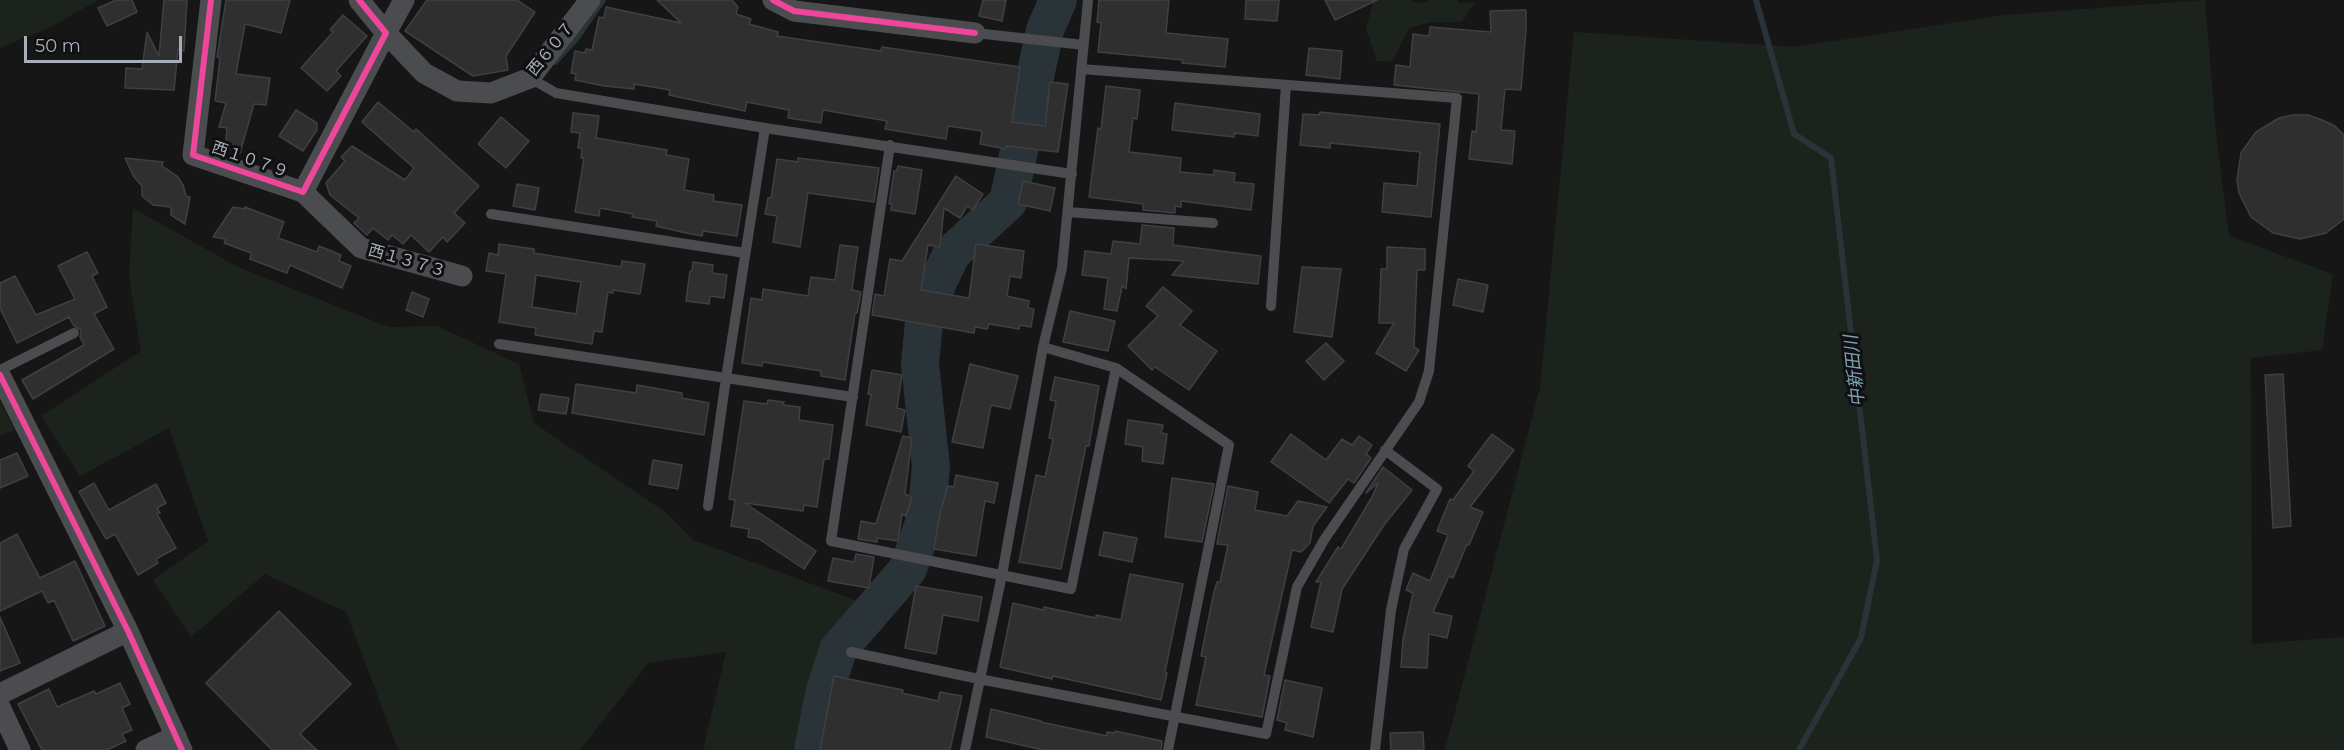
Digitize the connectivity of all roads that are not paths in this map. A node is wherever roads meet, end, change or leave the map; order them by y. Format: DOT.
graph roads {
  1 [pos="211,0"];
  2 [pos="359,0"];
  3 [pos="404,0"];
  4 [pos="590,0"];
  5 [pos="773,0"];
  6 [pos="1088,0"];
  7 [pos="386,33"];
  8 [pos="975,33"];
  9 [pos="1084,45"];
  10 [pos="1081,69"];
  11 [pos="530,78"];
  12 [pos="1286,85"];
  13 [pos="765,128"];
  14 [pos="890,145"];
  15 [pos="1072,174"];
  16 [pos="303,192"];
  17 [pos="1068,212"];
  18 [pos="491,214"];
  19 [pos="1213,223"];
  20 [pos="745,253"];
  21 [pos="462,276"];
  22 [pos="1271,306"];
  23 [pos="74,333"];
  24 [pos="499,344"];
  25 [pos="1043,348"];
  26 [pos="1116,368"];
  27 [pos="0,372"];
  28 [pos="726,378"];
  29 [pos="853,397"];
  30 [pos="1385,450"];
  31 [pos="708,506"];
  32 [pos="1002,574"];
  33 [pos="128,631"];
  34 [pos="851,652"];
  35 [pos="979,679"];
  36 [pos="0,694"];
  37 [pos="0,708"];
  38 [pos="1174,717"];
  39 [pos="179,743"];
  40 [pos="20,750"];
  41 [pos="146,750"];
  42 [pos="964,750"];
  43 [pos="1168,750"];
  44 [pos="1376,750"];
  1 -- 16 [label="street, 西１０７９"];
  2 -- 7 [label="street"];
  3 -- 7 [label="street"];
  4 -- 11 [label="street, 西６０７"];
  5 -- 8 [label="street"];
  6 -- 9 [label="lane"];
  7 -- 11 [label="street, 西６０７"];
  7 -- 16 [label="street, 西１０７９"];
  8 -- 9 [label="lane"];
  9 -- 10 [label="lane"];
  10 -- 12 [label="lane"];
  10 -- 15 [label="lane"];
  11 -- 13 [label="lane"];
  12 -- 22 [label="lane"];
  12 -- 30 [label="lane"];
  13 -- 14 [label="lane"];
  13 -- 20 [label="lane"];
  14 -- 15 [label="lane"];
  14 -- 29 [label="lane"];
  15 -- 17 [label="lane"];
  16 -- 21 [label="street, 西１３７３"];
  17 -- 19 [label="lane"];
  17 -- 25 [label="lane"];
  18 -- 20 [label="lane"];
  20 -- 28 [label="lane"];
  23 -- 27 [label="lane"];
  24 -- 28 [label="lane"];
  25 -- 26 [label="lane"];
  25 -- 32 [label="lane"];
  26 -- 32 [label="lane"];
  26 -- 38 [label="lane"];
  27 -- 33 [label="street"];
  28 -- 29 [label="lane"];
  28 -- 31 [label="lane"];
  29 -- 32 [label="lane"];
  30 -- 38 [label="lane"];
  30 -- 44 [label="lane"];
  32 -- 35 [label="lane"];
  33 -- 36 [label="street"];
  33 -- 39 [label="street"];
  34 -- 35 [label="lane"];
  35 -- 38 [label="lane"];
  35 -- 42 [label="lane"];
  37 -- 40 [label="street"];
  38 -- 43 [label="lane"];
  39 -- 41 [label="street"];
}
